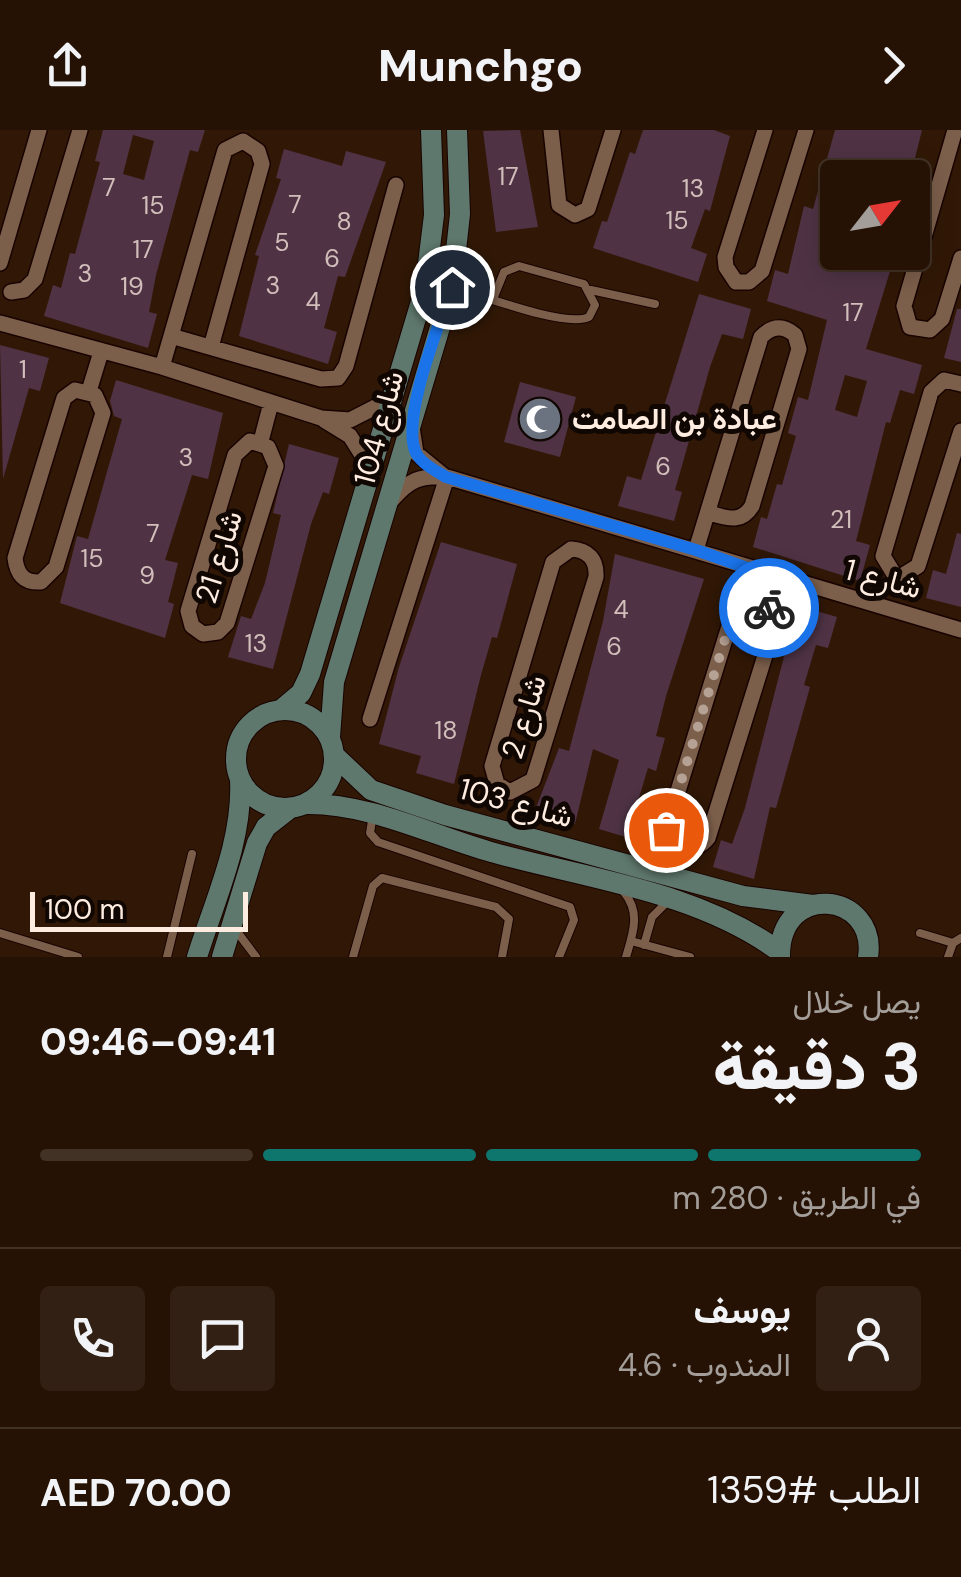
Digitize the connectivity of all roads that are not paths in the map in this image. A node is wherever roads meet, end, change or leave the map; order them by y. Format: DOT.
graph roads {
  1 [pos="38,130"];
  2 [pos="80,130"];
  3 [pos="432,130"];
  4 [pos="457,130"];
  5 [pos="551,130"];
  6 [pos="613,130"];
  7 [pos="766,130"];
  8 [pos="806,130"];
  9 [pos="954,130"];
  10 [pos="396,184"];
  11 [pos="434,215"];
  12 [pos="460,220"];
  13 [pos="961,258"];
  14 [pos="0,263"];
  15 [pos="5,286"];
  16 [pos="452,287"];
  17 [pos="591,290"];
  18 [pos="493,299"];
  19 [pos="655,304"];
  20 [pos="1,324"];
  21 [pos="172,336"];
  22 [pos="211,347"];
  23 [pos="100,352"];
  24 [pos="162,368"];
  25 [pos="961,384"];
  26 [pos="90,391"];
  27 [pos="396,396"];
  28 [pos="271,403"];
  29 [pos="321,418"];
  30 [pos="412,427"];
  31 [pos="961,431"];
  32 [pos="261,441"];
  33 [pos="372,471"];
  34 [pos="446,477"];
  35 [pos="389,502"];
  36 [pos="709,513"];
  37 [pos="592,520"];
  38 [pos="583,550"];
  39 [pos="696,550"];
  40 [pos="897,579"];
  41 [pos="784,581"];
  42 [pos="889,608"];
  43 [pos="775,609"];
  44 [pos="961,630"];
  45 [pos="282,709"];
  46 [pos="370,719"];
  47 [pos="332,746"];
  48 [pos="240,780"];
  49 [pos="297,806"];
  50 [pos="373,814"];
  51 [pos="192,854"];
  52 [pos="618,884"];
  53 [pos="670,900"];
  54 [pos="814,905"];
  55 [pos="231,924"];
  56 [pos="0,933"];
  57 [pos="920,933"];
  58 [pos="631,941"];
  59 [pos="957,941"];
  60 [pos="644,944"];
  61 [pos="867,948"];
  62 [pos="780,954"];
  63 [pos="78,957"];
  64 [pos="168,957"];
  65 [pos="196,957"];
  66 [pos="222,957"];
  67 [pos="256,957"];
  68 [pos="352,957"];
  69 [pos="502,957"];
  70 [pos="559,957"];
  71 [pos="626,957"];
  72 [pos="690,957"];
  73 [pos="885,957"];
  74 [pos="948,957"];
  1 -- 14 [label="street"];
  2 -- 15 [label="street"];
  3 -- 11 [label="street, شارع 104"];
  4 -- 12 [label="street, شارع 104"];
  5 -- 6 [label="street"];
  7 -- 8 [label="street"];
  9 -- 13 [label="street"];
  10 -- 22 [label="street"];
  11 -- 12 [label="street"];
  11 -- 27 [label="street, شارع 104"];
  12 -- 16 [label="street, شارع 104"];
  15 -- 20 [label="street"];
  16 -- 18 [label="lane"];
  16 -- 30 [label="street, شارع 104"];
  17 -- 18 [label="lane"];
  17 -- 18 [label="lane"];
  17 -- 19 [label="lane"];
  20 -- 23 [label="street"];
  21 -- 22 [label="street"];
  21 -- 22 [label="street"];
  21 -- 24 [label="street"];
  23 -- 24 [label="street"];
  23 -- 26 [label="street"];
  24 -- 28 [label="street"];
  25 -- 40 [label="street"];
  26 -- 26 [label="street"];
  27 -- 29 [label="street"];
  27 -- 33 [label="street, شارع 104"];
  28 -- 29 [label="street"];
  28 -- 32 [label="street, شارع 21"];
  29 -- 33 [label="street"];
  30 -- 34 [label="street"];
  30 -- 35 [label="street, شارع 104"];
  31 -- 40 [label="street"];
  32 -- 32 [label="street, شارع 21"];
  33 -- 45 [label="street, شارع 104"];
  34 -- 35 [label="street"];
  34 -- 37 [label="street, شارع 1"];
  34 -- 46 [label="street"];
  35 -- 47 [label="street, شارع 104"];
  36 -- 36 [label="street"];
  36 -- 39 [label="street"];
  37 -- 38 [label="street, شارع 2"];
  37 -- 39 [label="street, شارع 1"];
  38 -- 38 [label="street, شارع 2"];
  39 -- 41 [label="street, شارع 1"];
  40 -- 42 [label="street"];
  41 -- 42 [label="street, شارع 1"];
  41 -- 43 [label="street"];
  42 -- 44 [label="street, شارع 1"];
  43 -- 43 [label="street"];
  45 -- 47 [label="street"];
  45 -- 48 [label="street"];
  47 -- 49 [label="street"];
  47 -- 54 [label="street, شارع 103"];
  48 -- 49 [label="street"];
  48 -- 65 [label="street"];
  49 -- 50 [label="street, شارع 103"];
  49 -- 55 [label="street"];
  50 -- 52 [label="street, شارع 103"];
  50 -- 70 [label="lane"];
  51 -- 64 [label="lane"];
  52 -- 53 [label="street, شارع 103"];
  52 -- 58 [label="lane"];
  53 -- 60 [label="lane"];
  53 -- 62 [label="street, شارع 103"];
  54 -- 61 [label="street, شارع 103"];
  54 -- 62 [label="street"];
  55 -- 66 [label="street"];
  55 -- 67 [label="lane"];
  56 -- 63 [label="lane"];
  57 -- 59 [label="lane"];
  58 -- 60 [label="lane"];
  58 -- 71 [label="lane"];
  59 -- 74 [label="lane"];
  60 -- 72 [label="lane"];
  61 -- 73 [label="street"];
  68 -- 69 [label="lane"];
}
